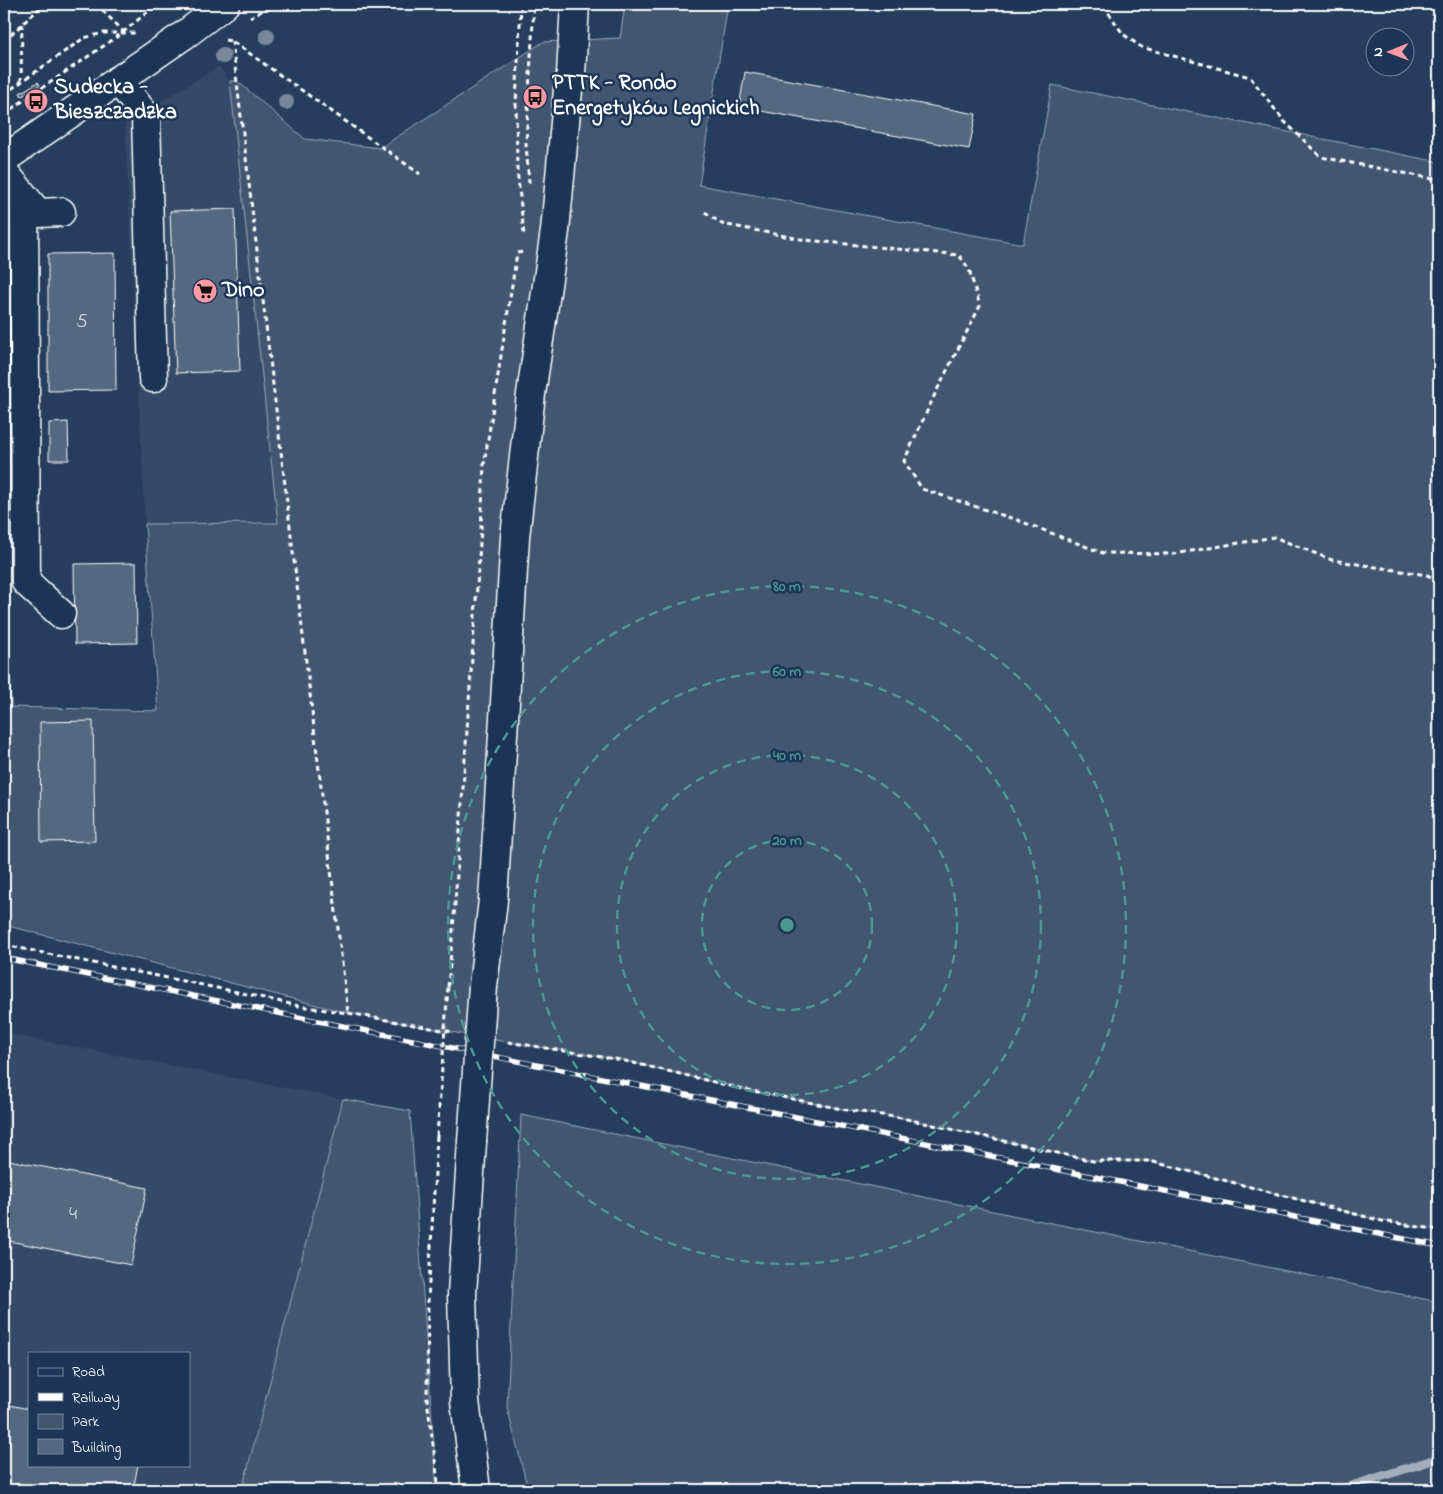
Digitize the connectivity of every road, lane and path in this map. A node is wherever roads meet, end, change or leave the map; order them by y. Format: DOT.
graph roads {
  1 [pos="39,4"];
  2 [pos="44,4"];
  3 [pos="96,4"];
  4 [pos="157,4"];
  5 [pos="225,4"];
  6 [pos="556,4"];
  7 [pos="575,4"];
  8 [pos="1107,4"];
  9 [pos="37,10"];
  10 [pos="22,24"];
  11 [pos="122,33"];
  12 [pos="141,33"];
  13 [pos="4,41"];
  14 [pos="571,74"];
  15 [pos="118,80"];
  16 [pos="21,82"];
  17 [pos="4,94"];
  18 [pos="4,114"];
  19 [pos="4,159"];
  20 [pos="4,172"];
  21 [pos="420,174"];
  22 [pos="1439,180"];
  23 [pos="24,197"];
  24 [pos="61,212"];
  25 [pos="705,212"];
  26 [pos="153,378"];
  27 [pos="1439,580"];
  28 [pos="60,614"];
  29 [pos="4,945"];
  30 [pos="448,987"];
  31 [pos="348,1013"];
  32 [pos="445,1030"];
  33 [pos="456,1033"];
  34 [pos="508,1042"];
  35 [pos="1439,1230"];
  36 [pos="439,1490"];
  37 [pos="476,1490"];
  1 -- 9 [label="path"];
  2 -- 9 [label="path"];
  3 -- 11 [label="path"];
  4 -- 11 [label="path"];
  5 -- 15 [label="street"];
  6 -- 14 [label="street"];
  7 -- 14 [label="street"];
  8 -- 22 [label="path"];
  9 -- 10 [label="path"];
  10 -- 13 [label="path"];
  10 -- 16 [label="path"];
  11 -- 12 [label="path"];
  11 -- 16 [label="path"];
  11 -- 18 [label="path"];
  14 -- 37 [label="street, bridge"];
  15 -- 19 [label="street"];
  15 -- 26 [label="street"];
  16 -- 17 [label="path"];
  20 -- 23 [label="street"];
  21 -- 31 [label="path"];
  23 -- 24 [label="street"];
  23 -- 28 [label="street"];
  25 -- 27 [label="path"];
  29 -- 31 [label="path"];
  30 -- 32 [label="path, bridge"];
  31 -- 32 [label="path"];
  32 -- 33 [label="path"];
  32 -- 36 [label="path, bridge"];
  34 -- 35 [label="path"];
}
